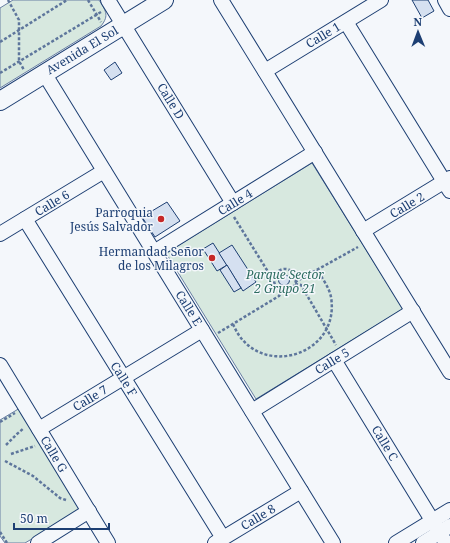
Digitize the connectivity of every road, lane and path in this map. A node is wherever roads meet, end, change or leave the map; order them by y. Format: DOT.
graph roads {
  1 [pos="8,0"];
  2 [pos="67,0"];
  3 [pos="88,0"];
  4 [pos="108,0"];
  5 [pos="164,0"];
  6 [pos="221,0"];
  7 [pos="381,0"];
  8 [pos="445,0"];
  9 [pos="450,9"];
  10 [pos="96,15"];
  11 [pos="346,22"];
  12 [pos="123,25"];
  13 [pos="19,30"];
  14 [pos="108,34"];
  15 [pos="0,42"];
  16 [pos="19,61"];
  17 [pos="265,71"];
  18 [pos="0,73"];
  19 [pos="38,78"];
  20 [pos="0,101"];
  21 [pos="315,152"];
  22 [pos="104,171"];
  23 [pos="448,183"];
  24 [pos="233,208"];
  25 [pos="25,219"];
  26 [pos="0,234"];
  27 [pos="366,236"];
  28 [pos="154,252"];
  29 [pos="317,270"];
  30 [pos="274,278"];
  31 [pos="295,283"];
  32 [pos="282,291"];
  33 [pos="413,311"];
  34 [pos="233,324"];
  35 [pos="326,328"];
  36 [pos="212,335"];
  37 [pos="338,358"];
  38 [pos="0,365"];
  39 [pos="450,372"];
  40 [pos="123,378"];
  41 [pos="26,407"];
  42 [pos="252,411"];
  43 [pos="0,422"];
  44 [pos="34,428"];
  45 [pos="38,445"];
  46 [pos="6,446"];
  47 [pos="11,454"];
  48 [pos="5,461"];
  49 [pos="301,491"];
  50 [pos="68,501"];
  51 [pos="450,510"];
  52 [pos="89,511"];
  53 [pos="441,530"];
  54 [pos="0,532"];
  55 [pos="219,540"];
  56 [pos="7,543"];
  57 [pos="38,543"];
  58 [pos="108,543"];
  59 [pos="333,543"];
  60 [pos="396,543"];
  61 [pos="423,543"];
  1 -- 13 [label="path"];
  2 -- 13 [label="path"];
  3 -- 10 [label="path"];
  4 -- 12 [label="street, Calle D"];
  5 -- 12 [label="main road, Avenida El Sol"];
  6 -- 17 [label="street"];
  7 -- 11 [label="street, Calle 1"];
  8 -- 9 [label="street"];
  10 -- 14 [label="path"];
  10 -- 16 [label="path"];
  11 -- 17 [label="street, Calle 1"];
  11 -- 23 [label="street"];
  12 -- 14 [label="main road, Avenida El Sol"];
  12 -- 24 [label="street, Calle D"];
  13 -- 15 [label="path"];
  13 -- 16 [label="path"];
  14 -- 19 [label="main road, Avenida El Sol"];
  16 -- 18 [label="path"];
  16 -- 19 [label="path"];
  17 -- 21 [label="street"];
  19 -- 20 [label="main road, Avenida El Sol"];
  19 -- 22 [label="street, Calle E"];
  21 -- 24 [label="street, Calle 4"];
  21 -- 27 [label="street"];
  22 -- 25 [label="street, Calle 6"];
  22 -- 28 [label="street, Calle E"];
  23 -- 27 [label="street, Calle 2"];
  24 -- 28 [label="street, Calle 4"];
  24 -- 30 [label="path"];
  25 -- 26 [label="street, Calle 6"];
  25 -- 40 [label="street, Calle F"];
  27 -- 29 [label="path"];
  27 -- 33 [label="street"];
  28 -- 36 [label="street, Calle E"];
  29 -- 31 [label="path"];
  29 -- 35 [label="path"];
  30 -- 31 [label="path"];
  30 -- 32 [label="path"];
  31 -- 32 [label="path"];
  31 -- 35 [label="path"];
  32 -- 34 [label="path"];
  33 -- 37 [label="street, Calle 5"];
  33 -- 39 [label="street"];
  34 -- 35 [label="path"];
  34 -- 36 [label="path"];
  35 -- 37 [label="path"];
  36 -- 40 [label="street, Calle 7"];
  36 -- 42 [label="street, Calle E"];
  37 -- 42 [label="street, Calle 5"];
  37 -- 53 [label="street, Calle C"];
  38 -- 41 [label="street, Calle G"];
  40 -- 44 [label="street, Calle 7"];
  40 -- 55 [label="street, Calle F"];
  41 -- 43 [label="path"];
  41 -- 44 [label="street, Calle G"];
  42 -- 49 [label="street, Calle E"];
  44 -- 46 [label="path"];
  44 -- 52 [label="street, Calle G"];
  45 -- 47 [label="path"];
  48 -- 50 [label="path"];
  49 -- 55 [label="street, Calle 8"];
  49 -- 59 [label="street, Calle E"];
  51 -- 53 [label="street"];
  52 -- 57 [label="street"];
  52 -- 58 [label="street, Calle G"];
  53 -- 60 [label="street"];
  53 -- 61 [label="street"];
  54 -- 56 [label="path"];
}
